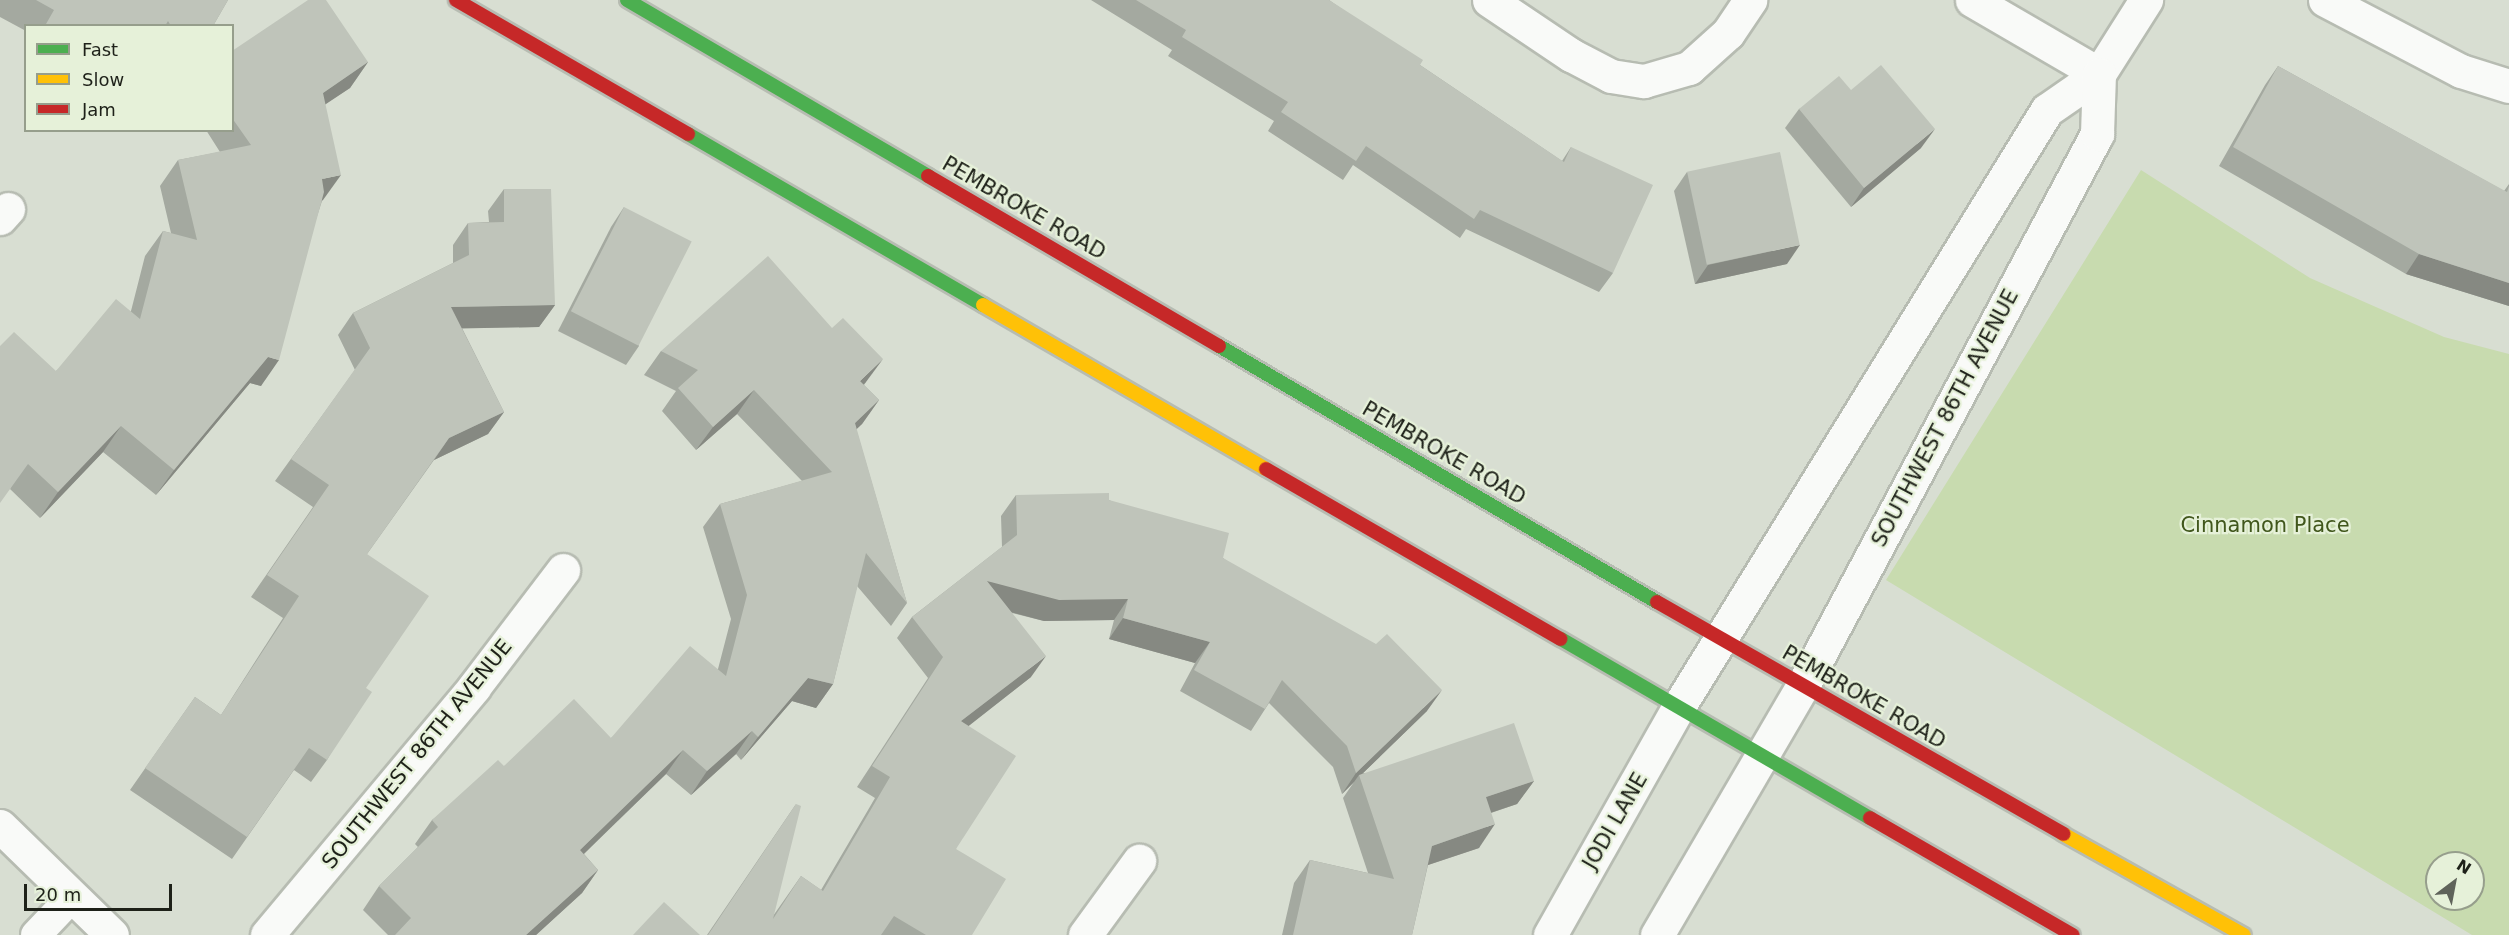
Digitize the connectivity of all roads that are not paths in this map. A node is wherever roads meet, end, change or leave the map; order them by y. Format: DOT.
graph roads {
  1 [pos="456,0"];
  2 [pos="627,0"];
  3 [pos="1489,0"];
  4 [pos="1750,0"];
  5 [pos="1972,0"];
  6 [pos="2146,0"];
  7 [pos="2325,0"];
  8 [pos="2099,74"];
  9 [pos="2509,86"];
  10 [pos="564,570"];
  11 [pos="1723,640"];
  12 [pos="1802,687"];
  13 [pos="1679,706"];
  14 [pos="1764,755"];
  15 [pos="0,826"];
  16 [pos="1139,861"];
  17 [pos="72,897"];
  18 [pos="36,935"];
  19 [pos="112,935"];
  20 [pos="267,935"];
  21 [pos="1085,935"];
  22 [pos="1550,935"];
  23 [pos="1657,935"];
  24 [pos="2073,935"];
  25 [pos="2244,935"];
  1 -- 13 [label="main road"];
  2 -- 11 [label="main road, PEMBROKE ROAD"];
  3 -- 4 [label="street"];
  5 -- 8 [label="street"];
  6 -- 8 [label="street"];
  7 -- 9 [label="street"];
  8 -- 11 [label="street"];
  8 -- 12 [label="street, SOUTHWEST 86TH AVENUE"];
  10 -- 20 [label="street, SOUTHWEST 86TH AVENUE"];
  11 -- 12 [label="main road, PEMBROKE ROAD"];
  11 -- 13 [label="street"];
  12 -- 14 [label="street, SOUTHWEST 86TH AVENUE"];
  12 -- 25 [label="main road, PEMBROKE ROAD"];
  13 -- 14 [label="main road"];
  13 -- 22 [label="street, JODI LANE"];
  14 -- 23 [label="street"];
  14 -- 24 [label="main road"];
  15 -- 17 [label="street"];
  16 -- 21 [label="street"];
  17 -- 18 [label="lane"];
  17 -- 19 [label="street"];
}
